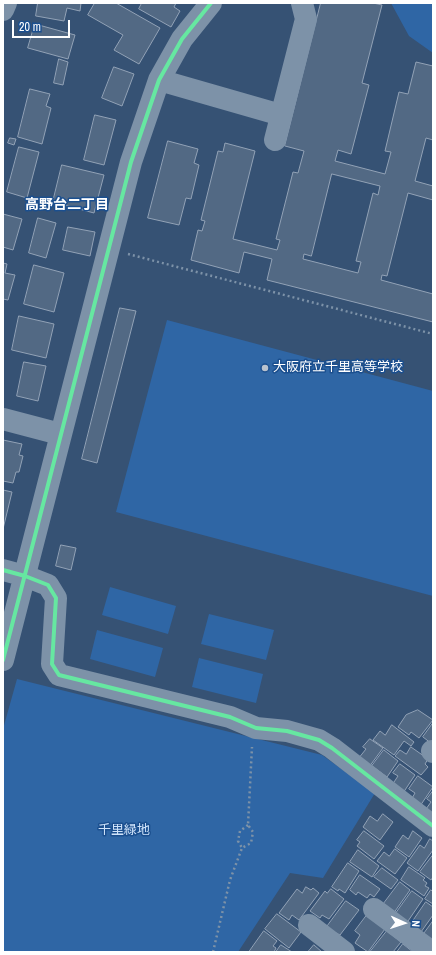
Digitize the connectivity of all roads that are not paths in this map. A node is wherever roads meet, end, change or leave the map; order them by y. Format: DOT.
graph roads {
  1 [pos="6,3"];
  2 [pos="211,3"];
  3 [pos="302,3"];
  4 [pos="3,10"];
  5 [pos="159,80"];
  6 [pos="281,115"];
  7 [pos="275,140"];
  8 [pos="3,419"];
  9 [pos="60,434"];
  10 [pos="3,570"];
  11 [pos="25,576"];
  12 [pos="3,660"];
  13 [pos="433,826"];
  14 [pos="374,909"];
  15 [pos="309,925"];
  16 [pos="345,945"];
  17 [pos="432,952"];
  1 -- 4 [label="street"];
  2 -- 5 [label="street"];
  3 -- 6 [label="street"];
  5 -- 6 [label="street"];
  5 -- 9 [label="street"];
  6 -- 7 [label="street"];
  8 -- 9 [label="street"];
  9 -- 11 [label="street"];
  10 -- 11 [label="street"];
  11 -- 12 [label="street"];
  11 -- 13 [label="street"];
  14 -- 17 [label="street"];
  15 -- 16 [label="street"];
}
